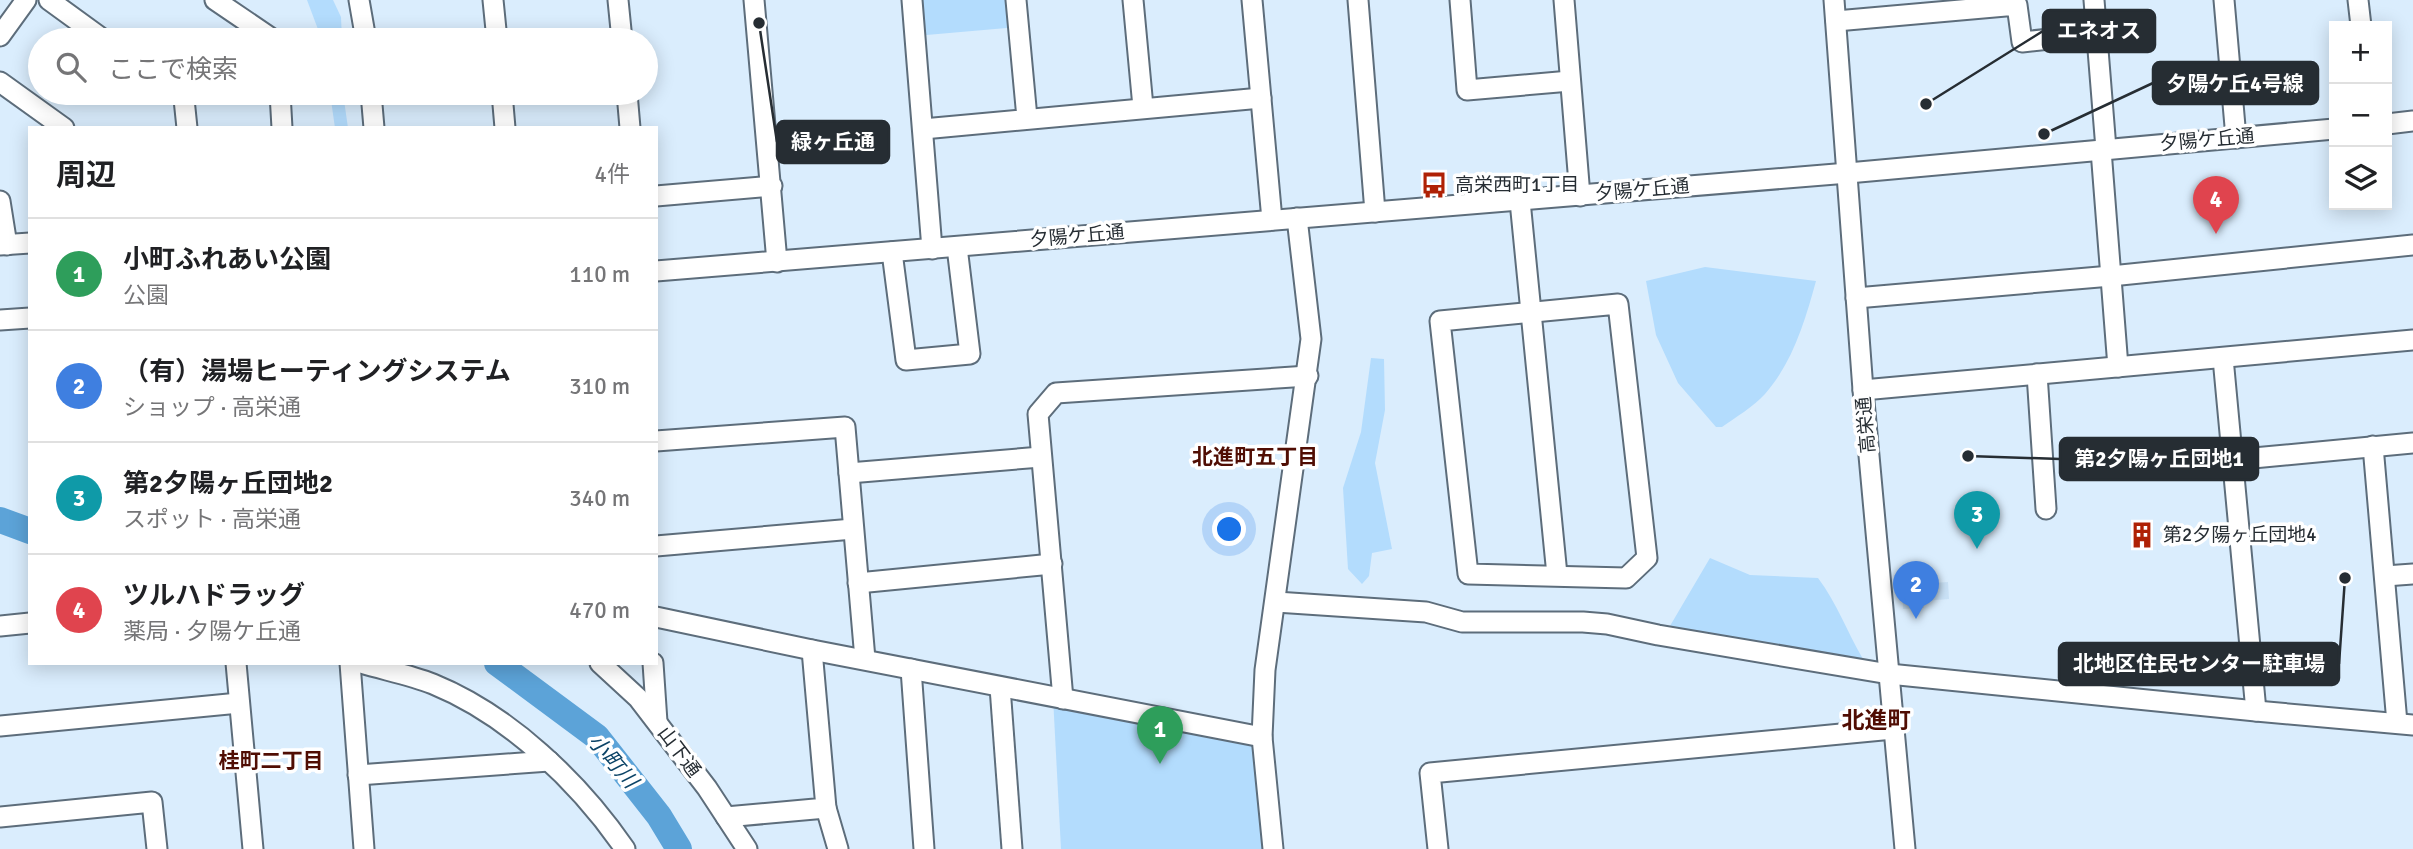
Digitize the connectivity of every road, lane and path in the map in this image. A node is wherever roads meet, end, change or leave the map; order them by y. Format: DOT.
graph roads {
  1 [pos="26,0"];
  2 [pos="49,0"];
  3 [pos="215,0"];
  4 [pos="359,0"];
  5 [pos="494,0"];
  6 [pos="618,0"];
  7 [pos="754,0"];
  8 [pos="912,0"];
  9 [pos="1016,0"];
  10 [pos="1133,0"];
  11 [pos="1252,0"];
  12 [pos="1358,0"];
  13 [pos="1460,0"];
  14 [pos="1564,0"];
  15 [pos="1835,0"];
  16 [pos="2094,0"];
  17 [pos="2224,0"];
  18 [pos="2358,0"];
  19 [pos="1836,21"];
  20 [pos="2360,21"];
  21 [pos="88,28"];
  22 [pos="256,28"];
  23 [pos="364,28"];
  24 [pos="496,28"];
  25 [pos="621,28"];
  26 [pos="2097,34"];
  27 [pos="0,36"];
  28 [pos="1570,81"];
  29 [pos="0,82"];
  30 [pos="1261,98"];
  31 [pos="28,102"];
  32 [pos="32,105"];
  33 [pos="185,105"];
  34 [pos="281,105"];
  35 [pos="372,105"];
  36 [pos="503,105"];
  37 [pos="628,105"];
  38 [pos="1143,107"];
  39 [pos="1027,118"];
  40 [pos="2413,121"];
  41 [pos="2392,123"];
  42 [pos="61,126"];
  43 [pos="187,126"];
  44 [pos="282,126"];
  45 [pos="374,126"];
  46 [pos="505,126"];
  47 [pos="630,126"];
  48 [pos="923,128"];
  49 [pos="2329,129"];
  50 [pos="2236,138"];
  51 [pos="2104,150"];
  52 [pos="1848,173"];
  53 [pos="772,186"];
  54 [pos="1580,195"];
  55 [pos="658,196"];
  56 [pos="0,201"];
  57 [pos="1520,201"];
  58 [pos="1375,212"];
  59 [pos="1297,218"];
  60 [pos="1272,220"];
  61 [pos="28,243"];
  62 [pos="3,245"];
  63 [pos="2413,245"];
  64 [pos="957,247"];
  65 [pos="932,249"];
  66 [pos="892,252"];
  67 [pos="777,262"];
  68 [pos="658,271"];
  69 [pos="2111,276"];
  70 [pos="1856,298"];
  71 [pos="1530,311"];
  72 [pos="28,318"];
  73 [pos="0,320"];
  74 [pos="2413,340"];
  75 [pos="2223,358"];
  76 [pos="2118,367"];
  77 [pos="2037,374"];
  78 [pos="1308,376"];
  79 [pos="1863,390"];
  80 [pos="658,441"];
  81 [pos="2413,443"];
  82 [pos="2373,446"];
  83 [pos="1041,457"];
  84 [pos="2232,460"];
  85 [pos="849,473"];
  86 [pos="2046,509"];
  87 [pos="853,529"];
  88 [pos="658,547"];
  89 [pos="1052,564"];
  90 [pos="2413,574"];
  91 [pos="1558,575"];
  92 [pos="2385,576"];
  93 [pos="858,583"];
  94 [pos="1276,602"];
  95 [pos="658,617"];
  96 [pos="28,623"];
  97 [pos="0,626"];
  98 [pos="812,650"];
  99 [pos="866,659"];
  100 [pos="236,665"];
  101 [pos="350,665"];
  102 [pos="367,665"];
  103 [pos="602,665"];
  104 [pos="653,665"];
  105 [pos="911,668"];
  106 [pos="1889,674"];
  107 [pos="1000,687"];
  108 [pos="1063,699"];
  109 [pos="239,703"];
  110 [pos="2256,711"];
  111 [pos="657,722"];
  112 [pos="2405,724"];
  113 [pos="0,726"];
  114 [pos="1894,729"];
  115 [pos="1262,737"];
  116 [pos="549,761"];
  117 [pos="358,775"];
  118 [pos="826,808"];
  119 [pos="0,817"];
  120 [pos="726,817"];
  121 [pos="157,849"];
  122 [pos="253,849"];
  123 [pos="364,849"];
  124 [pos="625,849"];
  125 [pos="747,849"];
  126 [pos="838,849"];
  127 [pos="924,849"];
  128 [pos="1012,849"];
  129 [pos="1273,849"];
  130 [pos="1438,849"];
  131 [pos="1905,849"];
  1 -- 27 [label="street"];
  2 -- 21 [label="street"];
  3 -- 22 [label="street"];
  4 -- 23 [label="street"];
  5 -- 24 [label="street"];
  6 -- 25 [label="street"];
  7 -- 53 [label="street"];
  8 -- 48 [label="street"];
  9 -- 39 [label="street"];
  10 -- 38 [label="street"];
  11 -- 30 [label="street"];
  12 -- 58 [label="street"];
  13 -- 28 [label="street"];
  14 -- 28 [label="street"];
  15 -- 19 [label="street, 高栄通"];
  16 -- 26 [label="street"];
  17 -- 50 [label="street"];
  18 -- 20 [label="street"];
  19 -- 26 [label="street"];
  19 -- 52 [label="street, 高栄通"];
  26 -- 51 [label="street"];
  28 -- 54 [label="street"];
  29 -- 31 [label="street"];
  30 -- 38 [label="street"];
  30 -- 60 [label="street"];
  32 -- 42 [label="street"];
  33 -- 43 [label="street"];
  34 -- 44 [label="street"];
  35 -- 45 [label="street"];
  36 -- 46 [label="street"];
  37 -- 47 [label="street"];
  38 -- 39 [label="street"];
  39 -- 48 [label="street"];
  40 -- 41 [label="street"];
  48 -- 65 [label="street"];
  49 -- 50 [label="street, 夕陽ケ丘通"];
  50 -- 51 [label="street, 夕陽ケ丘通"];
  51 -- 52 [label="street, 夕陽ケ丘通"];
  51 -- 69 [label="street"];
  52 -- 54 [label="street, 夕陽ケ丘通"];
  52 -- 70 [label="street, 高栄通"];
  53 -- 55 [label="street"];
  53 -- 67 [label="street"];
  54 -- 57 [label="street, 夕陽ケ丘通"];
  56 -- 62 [label="street"];
  57 -- 58 [label="street, 夕陽ケ丘通"];
  57 -- 71 [label="street"];
  58 -- 59 [label="street, 夕陽ケ丘通"];
  59 -- 60 [label="street, 夕陽ケ丘通"];
  59 -- 78 [label="street"];
  60 -- 64 [label="street, 夕陽ケ丘通"];
  61 -- 62 [label="street"];
  63 -- 69 [label="street"];
  64 -- 65 [label="street, 夕陽ケ丘通"];
  64 -- 66 [label="street"];
  65 -- 66 [label="street, 夕陽ケ丘通"];
  66 -- 67 [label="street, 夕陽ケ丘通"];
  67 -- 68 [label="street, 夕陽ケ丘通"];
  69 -- 70 [label="street"];
  69 -- 76 [label="street"];
  70 -- 79 [label="street, 高栄通"];
  71 -- 91 [label="street"];
  71 -- 91 [label="street"];
  71 -- 91 [label="street"];
  72 -- 73 [label="street"];
  74 -- 75 [label="street"];
  75 -- 76 [label="street"];
  75 -- 84 [label="street"];
  76 -- 77 [label="street"];
  77 -- 79 [label="street"];
  77 -- 86 [label="street"];
  78 -- 83 [label="street"];
  78 -- 94 [label="street"];
  79 -- 106 [label="street, 高栄通"];
  80 -- 85 [label="street"];
  81 -- 82 [label="street"];
  82 -- 84 [label="street"];
  82 -- 92 [label="street"];
  83 -- 85 [label="street"];
  83 -- 89 [label="street"];
  84 -- 110 [label="street"];
  85 -- 87 [label="street"];
  87 -- 88 [label="street"];
  87 -- 93 [label="street"];
  89 -- 93 [label="street"];
  89 -- 108 [label="street"];
  90 -- 92 [label="street"];
  92 -- 112 [label="street"];
  93 -- 99 [label="street"];
  94 -- 106 [label="street"];
  94 -- 115 [label="street"];
  95 -- 98 [label="street"];
  96 -- 97 [label="street"];
  98 -- 99 [label="street"];
  98 -- 118 [label="street"];
  99 -- 105 [label="street"];
  100 -- 109 [label="street"];
  101 -- 117 [label="street"];
  102 -- 116 [label="street"];
  103 -- 111 [label="street, 山下通"];
  104 -- 111 [label="street"];
  105 -- 107 [label="street"];
  105 -- 127 [label="street"];
  106 -- 110 [label="street"];
  106 -- 114 [label="street, 高栄通"];
  107 -- 108 [label="street"];
  107 -- 128 [label="street"];
  108 -- 115 [label="street"];
  109 -- 113 [label="street"];
  109 -- 122 [label="street"];
  110 -- 112 [label="street"];
  111 -- 120 [label="street, 山下通"];
  114 -- 130 [label="street"];
  114 -- 131 [label="street, 高栄通"];
  115 -- 129 [label="street"];
  116 -- 117 [label="street"];
  116 -- 124 [label="street"];
  117 -- 123 [label="street"];
  118 -- 120 [label="street"];
  118 -- 126 [label="street"];
  119 -- 121 [label="street"];
  120 -- 125 [label="street, 山下通"];
}
